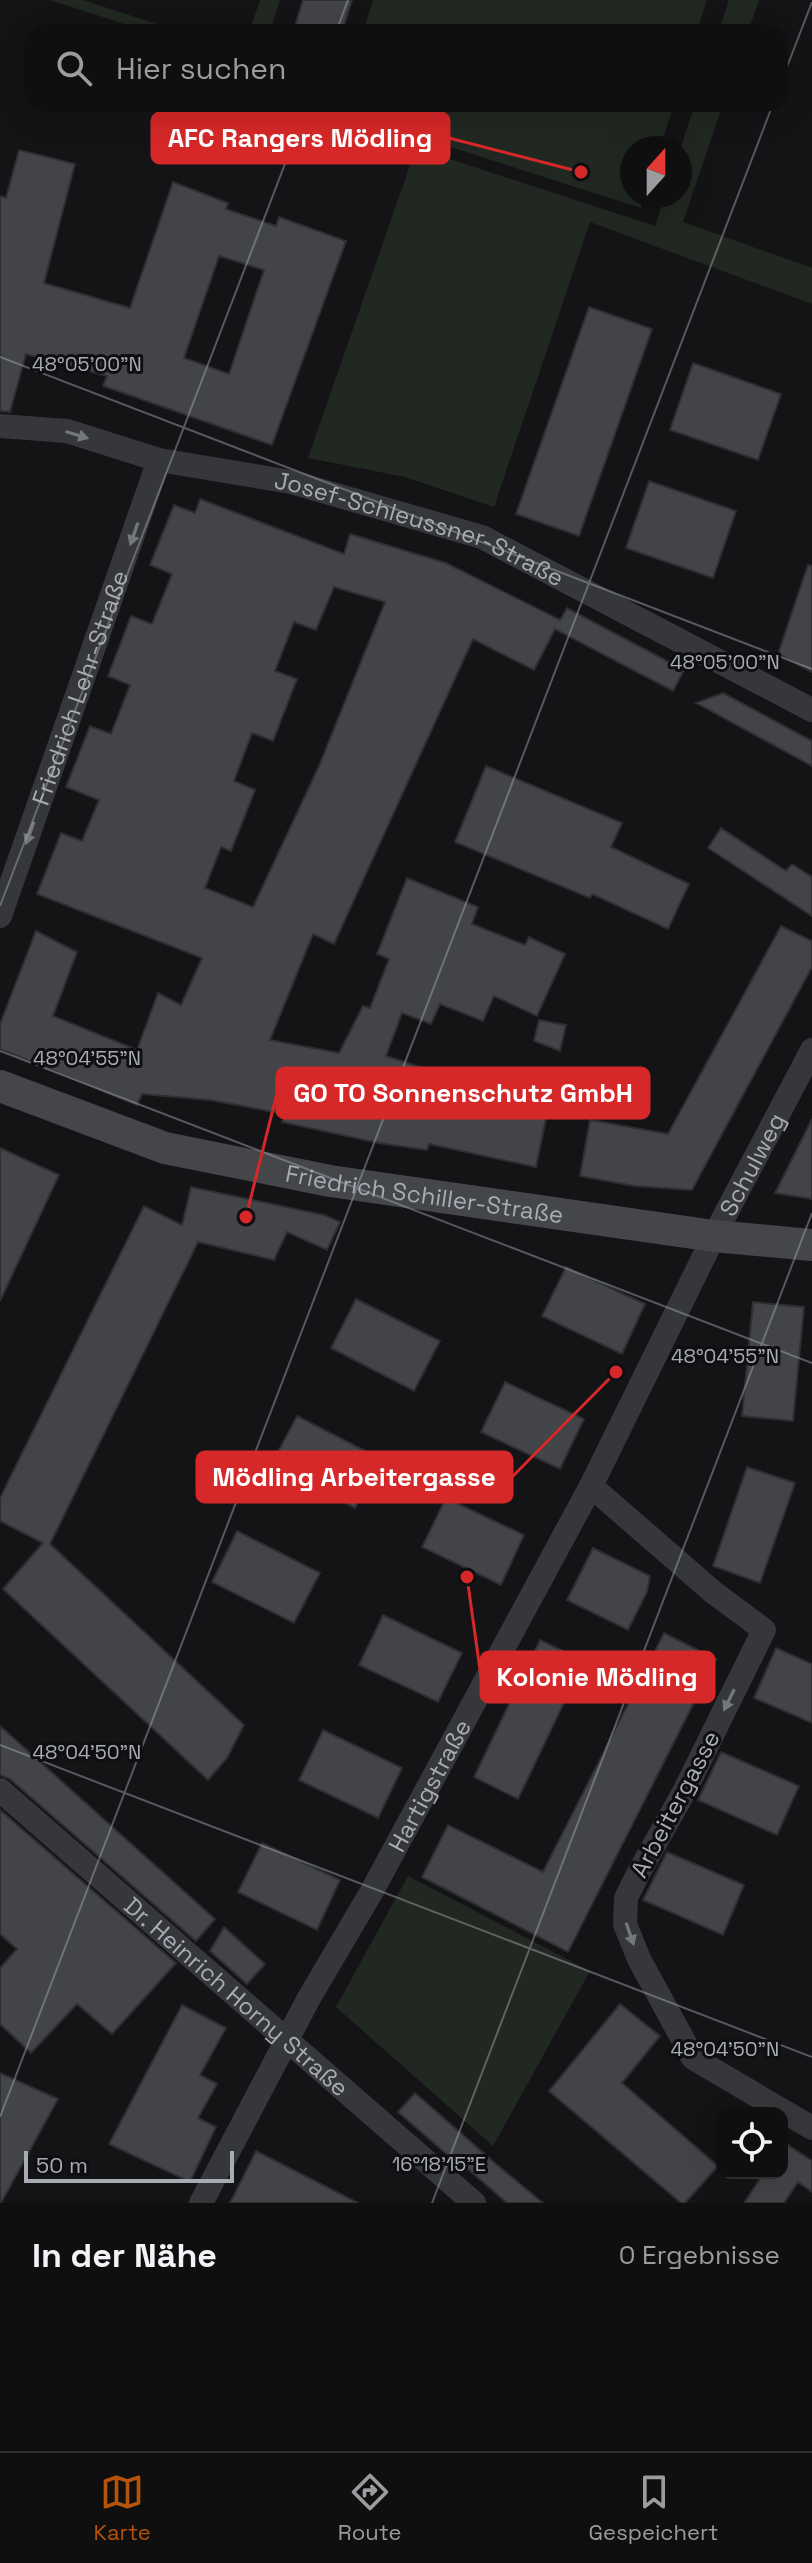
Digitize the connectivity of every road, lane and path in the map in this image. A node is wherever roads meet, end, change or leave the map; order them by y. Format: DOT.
graph roads {
  1 [pos="0,426"];
  2 [pos="159,460"];
  3 [pos="812,710"];
  4 [pos="0,916"];
  5 [pos="812,1050"];
  6 [pos="0,1086"];
  7 [pos="714,1236"];
  8 [pos="812,1245"];
  9 [pos="591,1486"];
  10 [pos="0,1790"];
  11 [pos="288,2040"];
  12 [pos="812,2128"];
  13 [pos="201,2203"];
  14 [pos="474,2203"];
  1 -- 2 [label="street, Josef-Schleussner-Straße, one-way"];
  2 -- 3 [label="street, Josef-Schleussner-Straße"];
  2 -- 4 [label="street, Friedrich Lehr-Straße, one-way"];
  5 -- 7 [label="street, Schulweg"];
  6 -- 7 [label="street, Friedrich Schiller-Straße"];
  7 -- 8 [label="street, Friedrich Schiller-Straße"];
  7 -- 9 [label="street, Hartigstraße"];
  9 -- 11 [label="street, Hartigstraße"];
  9 -- 12 [label="street, Arbeitergasse, one-way"];
  10 -- 11 [label="street, Dr. Heinrich Horny Straße"];
  11 -- 13 [label="street, Hartigstraße"];
  11 -- 14 [label="street, Dr. Heinrich Horny Straße"];
}
